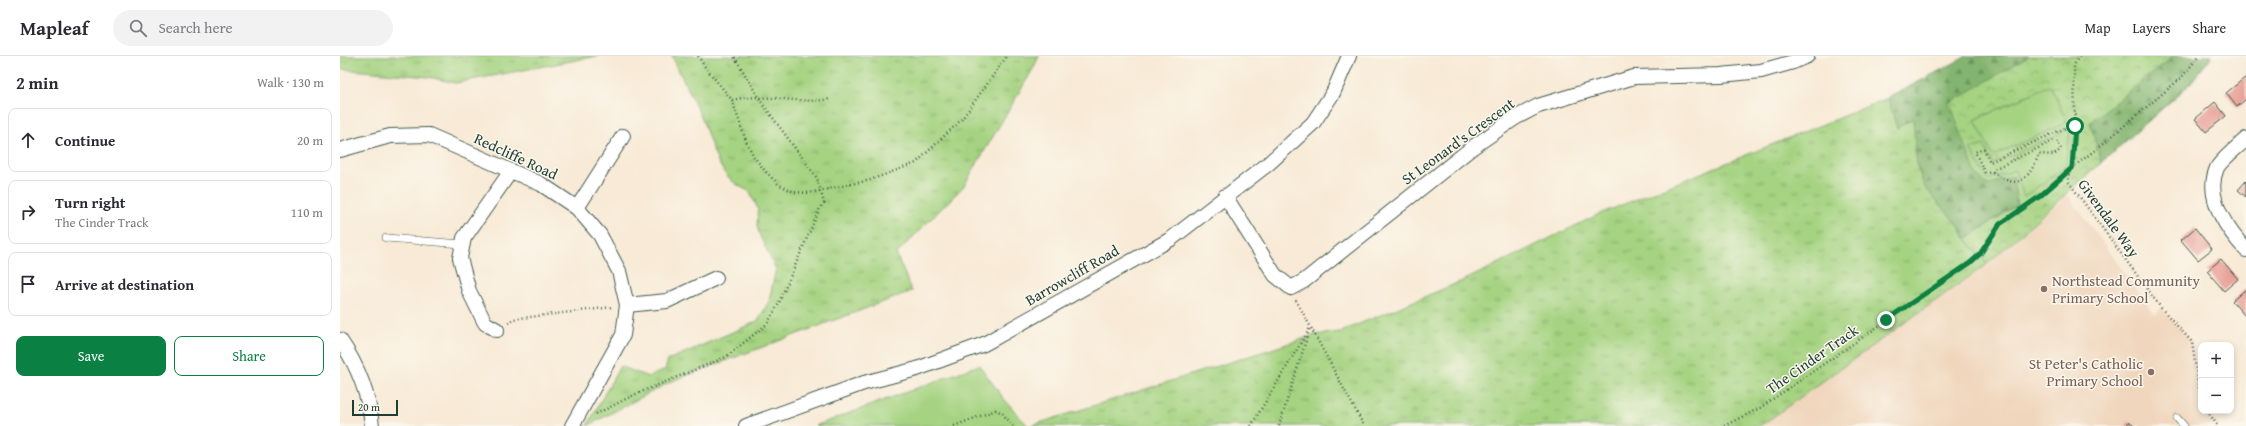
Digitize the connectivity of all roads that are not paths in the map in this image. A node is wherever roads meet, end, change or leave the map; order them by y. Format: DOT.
graph roads {
  1 [pos="1349,56"];
  2 [pos="1807,56"];
  3 [pos="623,136"];
  4 [pos="2246,139"];
  5 [pos="340,150"];
  6 [pos="511,171"];
  7 [pos="1225,196"];
  8 [pos="578,208"];
  9 [pos="386,238"];
  10 [pos="462,244"];
  11 [pos="2246,250"];
  12 [pos="716,278"];
  13 [pos="627,305"];
  14 [pos="497,330"];
  15 [pos="340,340"];
  16 [pos="2177,418"];
  17 [pos="573,423"];
  18 [pos="372,426"];
  19 [pos="746,426"];
  20 [pos="2184,426"];
  1 -- 7 [label="street, Barrowcliff Road"];
  2 -- 7 [label="street, St Leonard's Crescent"];
  3 -- 8 [label="street"];
  4 -- 11 [label="street"];
  5 -- 6 [label="street, Redcliffe Road"];
  6 -- 8 [label="street, Redcliffe Road"];
  6 -- 10 [label="street"];
  7 -- 19 [label="street, Barrowcliff Road"];
  8 -- 13 [label="street, Redcliffe Road"];
  9 -- 10 [label="lane"];
  10 -- 14 [label="street"];
  12 -- 13 [label="street"];
  13 -- 17 [label="street, Redcliffe Road"];
  15 -- 18 [label="street"];
  16 -- 20 [label="lane"];
}
